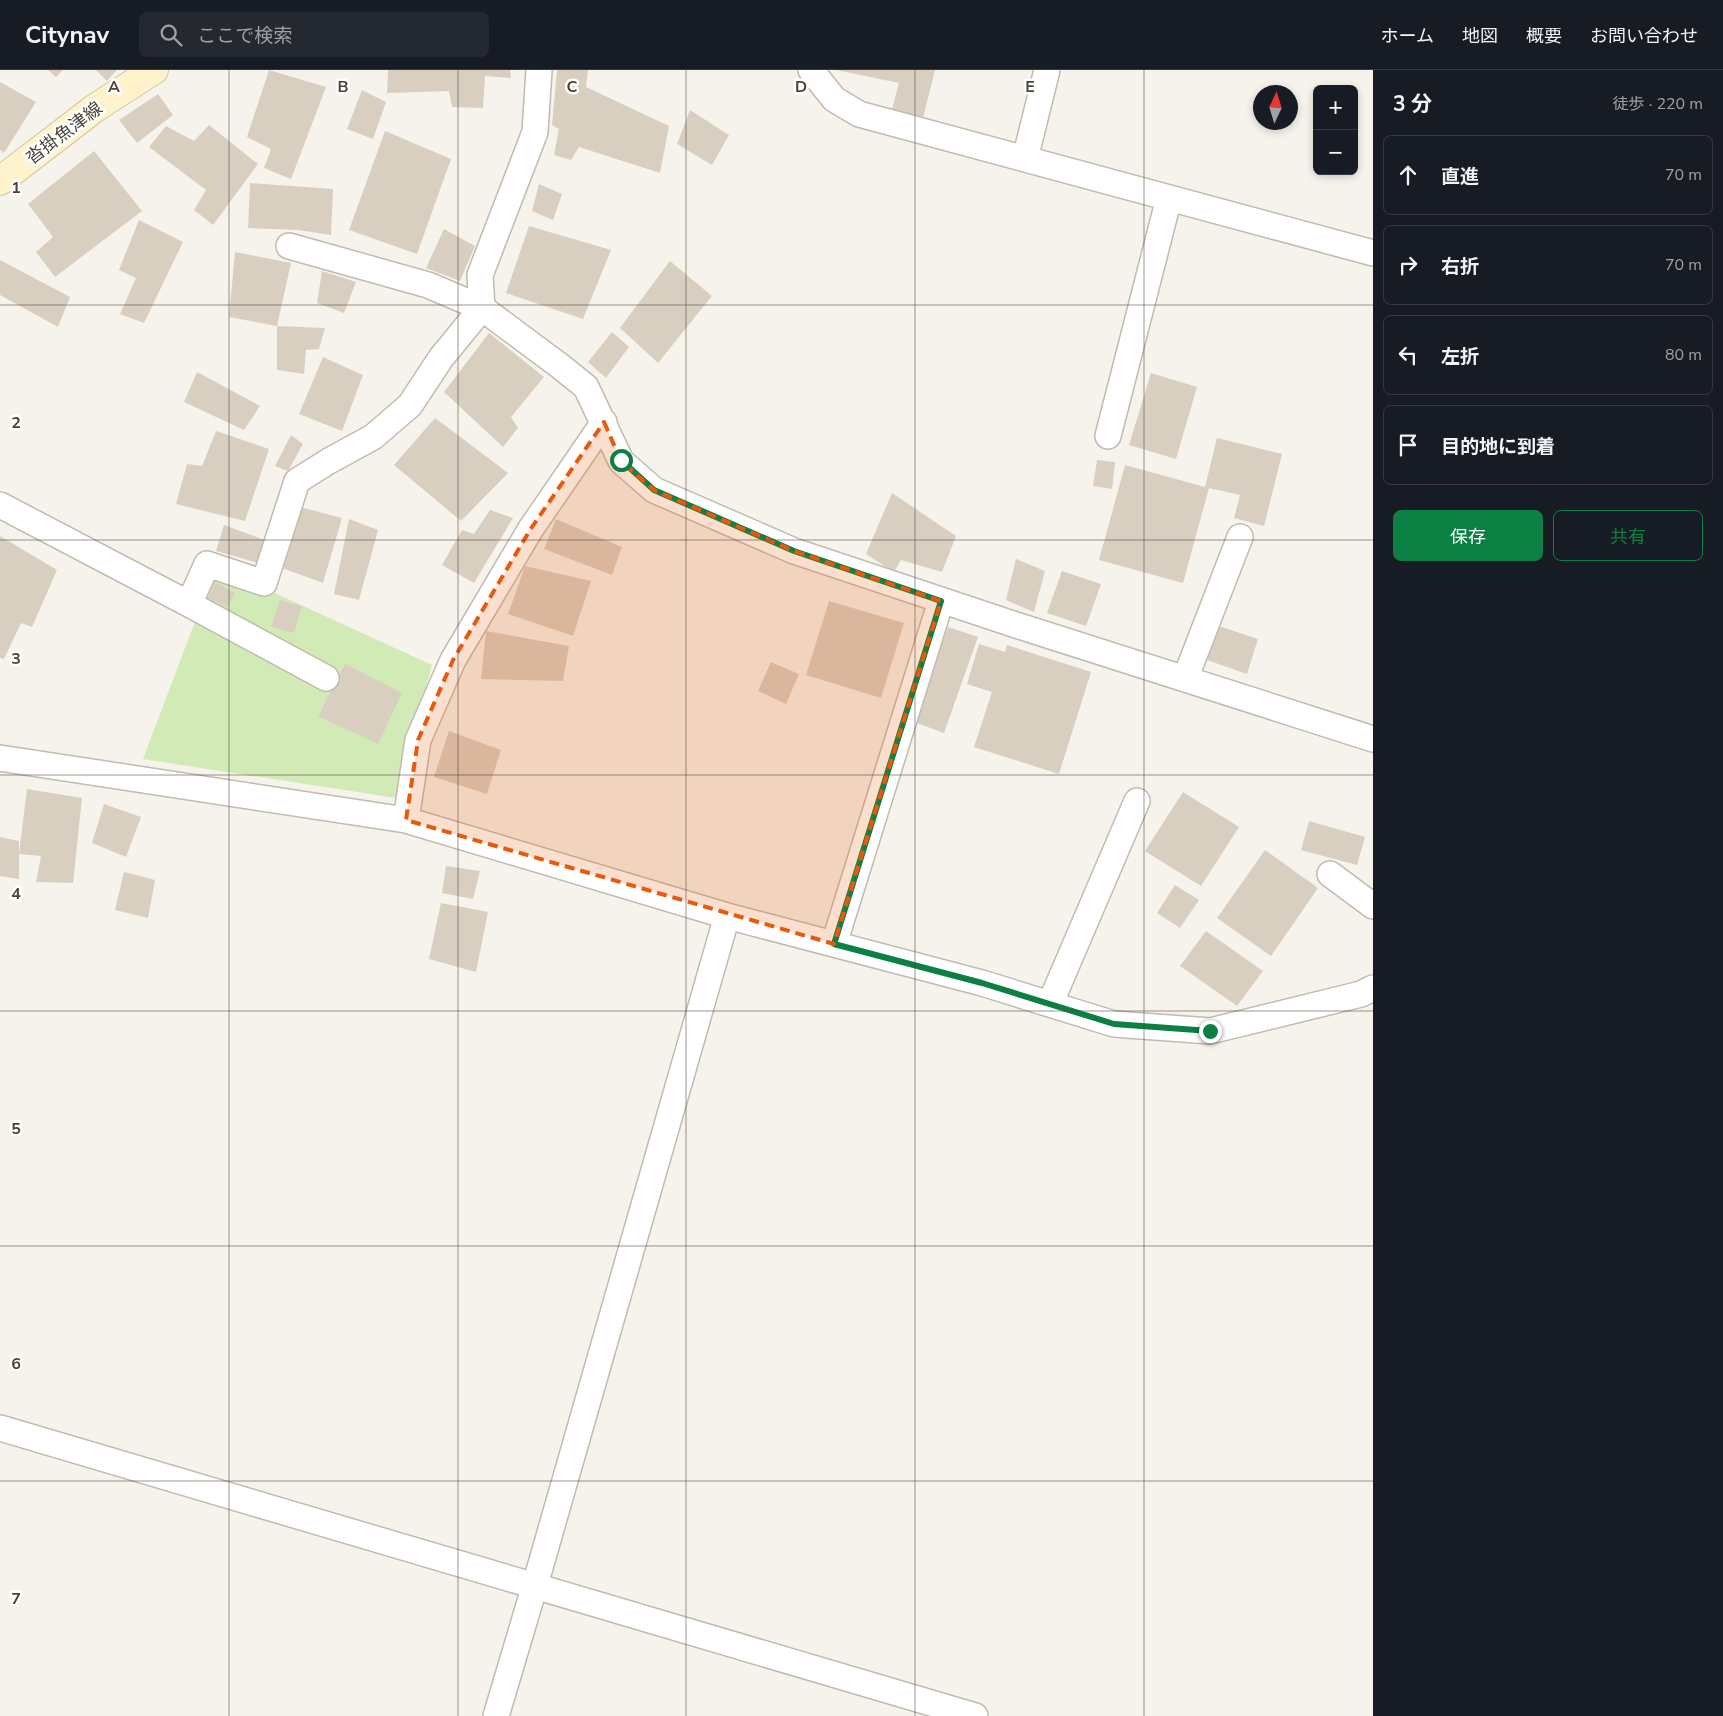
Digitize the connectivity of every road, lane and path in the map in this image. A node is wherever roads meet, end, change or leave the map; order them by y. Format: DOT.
graph roads {
  1 [pos="154,70"];
  2 [pos="539,70"];
  3 [pos="811,70"];
  4 [pos="1047,70"];
  5 [pos="1025,159"];
  6 [pos="0,181"];
  7 [pos="1169,198"];
  8 [pos="288,246"];
  9 [pos="1373,253"];
  10 [pos="482,308"];
  11 [pos="604,422"];
  12 [pos="1108,436"];
  13 [pos="0,505"];
  14 [pos="1240,537"];
  15 [pos="941,601"];
  16 [pos="189,604"];
  17 [pos="326,678"];
  18 [pos="1185,679"];
  19 [pos="1373,738"];
  20 [pos="0,758"];
  21 [pos="1137,801"];
  22 [pos="406,820"];
  23 [pos="1330,874"];
  24 [pos="1373,906"];
  25 [pos="727,916"];
  26 [pos="834,944"];
  27 [pos="1373,988"];
  28 [pos="1050,1004"];
  29 [pos="0,1428"];
  30 [pos="535,1585"];
  31 [pos="496,1716"];
  32 [pos="975,1716"];
  1 -- 6 [label="main road, 沓掛魚津線"];
  2 -- 10 [label="street"];
  3 -- 5 [label="street"];
  4 -- 5 [label="street"];
  5 -- 7 [label="street"];
  7 -- 9 [label="street"];
  7 -- 12 [label="street"];
  8 -- 10 [label="street"];
  10 -- 11 [label="street"];
  10 -- 16 [label="street"];
  11 -- 15 [label="street"];
  11 -- 22 [label="street"];
  13 -- 16 [label="street"];
  14 -- 18 [label="street"];
  15 -- 18 [label="street"];
  15 -- 26 [label="street"];
  16 -- 17 [label="street"];
  18 -- 19 [label="street"];
  20 -- 22 [label="street"];
  21 -- 28 [label="street"];
  22 -- 25 [label="street"];
  23 -- 24 [label="street"];
  25 -- 26 [label="street"];
  25 -- 30 [label="street"];
  26 -- 28 [label="street"];
  27 -- 28 [label="street"];
  29 -- 30 [label="street"];
  30 -- 31 [label="street"];
  30 -- 32 [label="street"];
}
